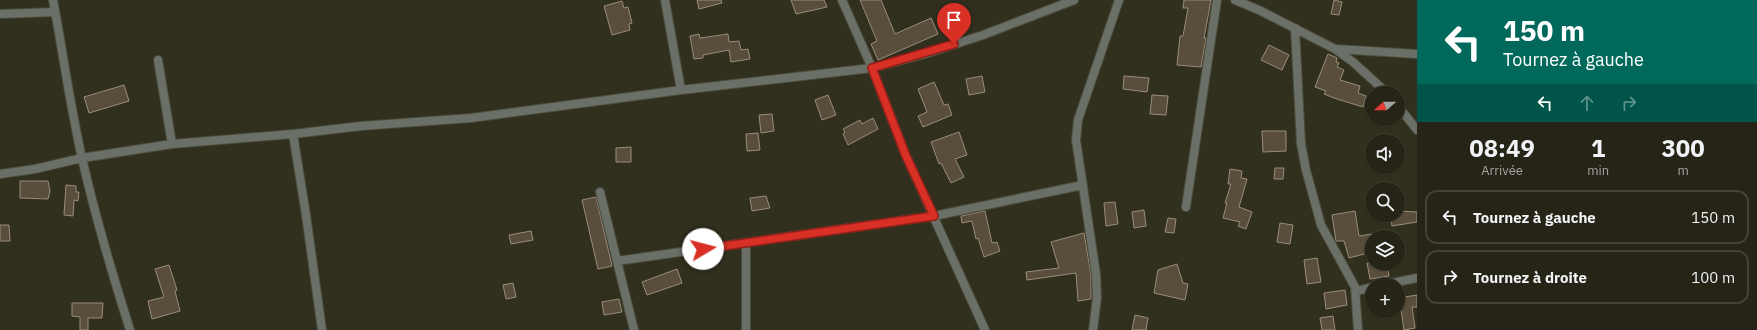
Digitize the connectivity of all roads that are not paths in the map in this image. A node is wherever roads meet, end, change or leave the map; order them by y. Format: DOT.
graph roads {
  1 [pos="53,0"];
  2 [pos="665,0"];
  3 [pos="842,0"];
  4 [pos="1074,0"];
  5 [pos="1119,0"];
  6 [pos="1217,0"];
  7 [pos="1235,0"];
  8 [pos="1062,2"];
  9 [pos="55,12"];
  10 [pos="0,14"];
  11 [pos="1295,28"];
  12 [pos="1335,49"];
  13 [pos="1417,54"];
  14 [pos="158,60"];
  15 [pos="872,68"];
  16 [pos="1379,86"];
  17 [pos="681,90"];
  18 [pos="1405,115"];
  19 [pos="1417,130"];
  20 [pos="293,134"];
  21 [pos="172,144"];
  22 [pos="82,158"];
  23 [pos="0,174"];
  24 [pos="1082,185"];
  25 [pos="600,192"];
  26 [pos="1186,207"];
  27 [pos="934,216"];
  28 [pos="746,243"];
  29 [pos="617,260"];
  30 [pos="1417,278"];
  31 [pos="1405,280"];
  32 [pos="1365,289"];
  33 [pos="1356,291"];
  34 [pos="130,330"];
  35 [pos="322,330"];
  36 [pos="634,330"];
  37 [pos="746,330"];
  38 [pos="985,330"];
  39 [pos="1093,330"];
  40 [pos="1358,330"];
  1 -- 9 [label="street"];
  2 -- 17 [label="street"];
  3 -- 15 [label="street"];
  4 -- 8 [label="street"];
  5 -- 24 [label="street"];
  6 -- 26 [label="street"];
  7 -- 11 [label="street"];
  8 -- 15 [label="street"];
  9 -- 10 [label="street"];
  9 -- 22 [label="street"];
  11 -- 12 [label="street"];
  11 -- 33 [label="street"];
  12 -- 13 [label="street"];
  12 -- 16 [label="street"];
  14 -- 21 [label="street"];
  15 -- 17 [label="street"];
  15 -- 27 [label="street"];
  17 -- 20 [label="street"];
  18 -- 19 [label="street"];
  20 -- 21 [label="street"];
  20 -- 35 [label="street"];
  21 -- 22 [label="street"];
  22 -- 23 [label="street"];
  22 -- 34 [label="street"];
  24 -- 27 [label="street"];
  24 -- 39 [label="street"];
  25 -- 29 [label="street"];
  27 -- 28 [label="street"];
  27 -- 38 [label="street"];
  28 -- 29 [label="street"];
  28 -- 37 [label="street"];
  29 -- 36 [label="street"];
  30 -- 31 [label="street"];
  32 -- 33 [label="street"];
  33 -- 40 [label="street"];
}
